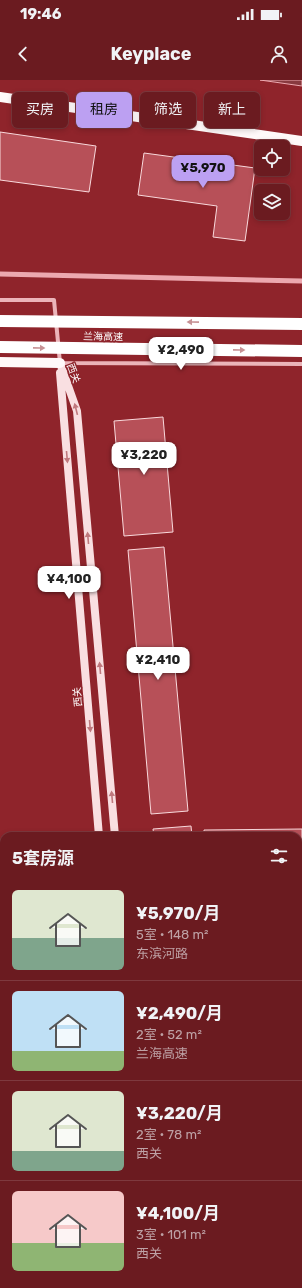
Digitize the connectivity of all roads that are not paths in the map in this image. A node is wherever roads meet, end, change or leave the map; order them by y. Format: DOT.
graph roads {
  1 [pos="0,97"];
  2 [pos="302,141"];
  3 [pos="0,300"];
  4 [pos="0,321"];
  5 [pos="302,324"];
  6 [pos="0,348"];
  7 [pos="302,351"];
  8 [pos="0,362"];
  9 [pos="60,363"];
  10 [pos="302,364"];
  11 [pos="100,832"];
  12 [pos="115,832"];
  1 -- 2 [label="main road"];
  3 -- 9 [label="street"];
  5 -- 4 [label="highway, 兰海高速, one-way, bridge"];
  6 -- 7 [label="highway, 兰海高速, one-way, bridge"];
  8 -- 9 [label="main road"];
  9 -- 10 [label="street"];
  9 -- 11 [label="main road, 西关, one-way"];
  12 -- 9 [label="main road, 西关, one-way"];
}
